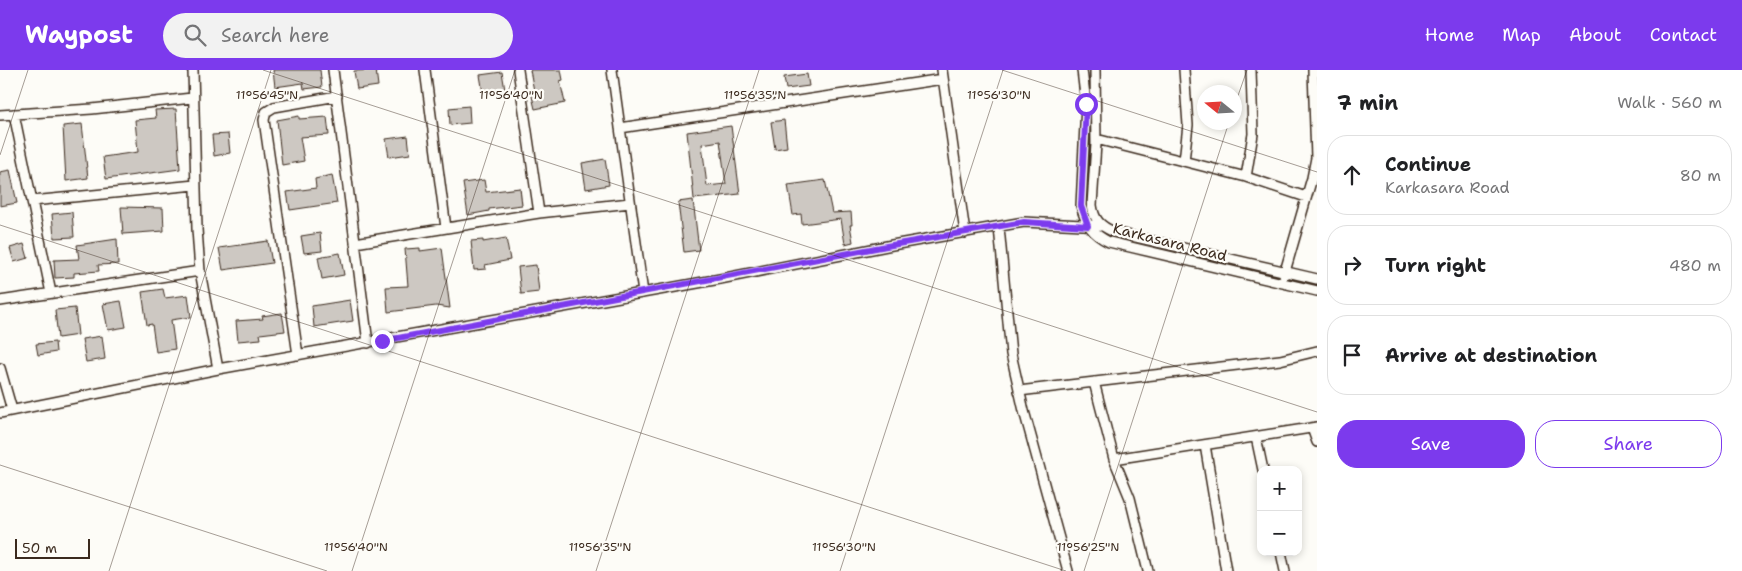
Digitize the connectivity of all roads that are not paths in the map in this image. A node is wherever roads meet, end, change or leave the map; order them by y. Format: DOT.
graph roads {
  1 [pos="193,70"];
  2 [pos="333,70"];
  3 [pos="425,70"];
  4 [pos="518,70"];
  5 [pos="612,70"];
  6 [pos="1082,70"];
  7 [pos="1095,70"];
  8 [pos="1184,70"];
  9 [pos="1252,70"];
  10 [pos="1314,71"];
  11 [pos="943,75"];
  12 [pos="336,96"];
  13 [pos="192,98"];
  14 [pos="14,114"];
  15 [pos="0,115"];
  16 [pos="1316,127"];
  17 [pos="620,128"];
  18 [pos="1096,138"];
  19 [pos="1184,161"];
  20 [pos="1246,177"];
  21 [pos="195,184"];
  22 [pos="1306,198"];
  23 [pos="32,201"];
  24 [pos="630,203"];
  25 [pos="539,213"];
  26 [pos="1088,226"];
  27 [pos="1102,226"];
  28 [pos="999,227"];
  29 [pos="446,228"];
  30 [pos="965,232"];
  31 [pos="355,243"];
  32 [pos="200,271"];
  33 [pos="1285,272"];
  34 [pos="1317,279"];
  35 [pos="1282,283"];
  36 [pos="1317,291"];
  37 [pos="51,293"];
  38 [pos="643,293"];
  39 [pos="0,301"];
  40 [pos="368,343"];
  41 [pos="1317,351"];
  42 [pos="298,355"];
  43 [pos="0,368"];
  44 [pos="218,369"];
  45 [pos="1094,382"];
  46 [pos="1019,391"];
  47 [pos="12,410"];
  48 [pos="0,413"];
  49 [pos="1314,427"];
  50 [pos="1256,437"];
  51 [pos="1317,442"];
  52 [pos="1205,445"];
  53 [pos="1114,459"];
  54 [pos="1262,466"];
  55 [pos="1282,556"];
  56 [pos="1068,571"];
  57 [pos="1148,571"];
  58 [pos="1226,571"];
  59 [pos="1285,571"];
  1 -- 13 [label="street"];
  2 -- 12 [label="street"];
  3 -- 29 [label="street"];
  4 -- 25 [label="street"];
  5 -- 17 [label="street"];
  6 -- 26 [label="street"];
  7 -- 18 [label="street, Karkasara Road"];
  8 -- 19 [label="street"];
  9 -- 20 [label="street"];
  10 -- 16 [label="street"];
  11 -- 17 [label="street"];
  11 -- 30 [label="street"];
  12 -- 31 [label="street"];
  12 -- 42 [label="street"];
  13 -- 14 [label="street"];
  13 -- 21 [label="street"];
  14 -- 15 [label="street"];
  14 -- 23 [label="street"];
  16 -- 22 [label="street"];
  17 -- 24 [label="street"];
  18 -- 19 [label="street"];
  18 -- 27 [label="street, Karkasara Road"];
  19 -- 20 [label="street"];
  20 -- 22 [label="street"];
  21 -- 23 [label="street"];
  21 -- 32 [label="street"];
  22 -- 33 [label="street"];
  23 -- 37 [label="street"];
  24 -- 25 [label="street"];
  24 -- 38 [label="street"];
  25 -- 29 [label="street"];
  26 -- 27 [label="street"];
  26 -- 28 [label="street"];
  26 -- 35 [label="street, Karkasara Road"];
  27 -- 33 [label="street, Karkasara Road"];
  28 -- 30 [label="street"];
  28 -- 46 [label="street"];
  29 -- 31 [label="street"];
  30 -- 38 [label="street"];
  31 -- 40 [label="street"];
  32 -- 37 [label="street"];
  32 -- 44 [label="street"];
  33 -- 34 [label="street, Karkasara Road"];
  33 -- 35 [label="street"];
  35 -- 36 [label="street, Karkasara Road"];
  37 -- 39 [label="street"];
  38 -- 40 [label="street"];
  40 -- 42 [label="street"];
  41 -- 45 [label="street"];
  42 -- 44 [label="street"];
  43 -- 47 [label="street"];
  44 -- 47 [label="street"];
  45 -- 46 [label="street"];
  45 -- 53 [label="street"];
  46 -- 56 [label="street"];
  47 -- 48 [label="street"];
  49 -- 50 [label="street"];
  49 -- 51 [label="street"];
  50 -- 52 [label="street"];
  50 -- 54 [label="street"];
  52 -- 53 [label="street"];
  52 -- 58 [label="street"];
  53 -- 57 [label="street"];
  55 -- 59 [label="street"];
}
